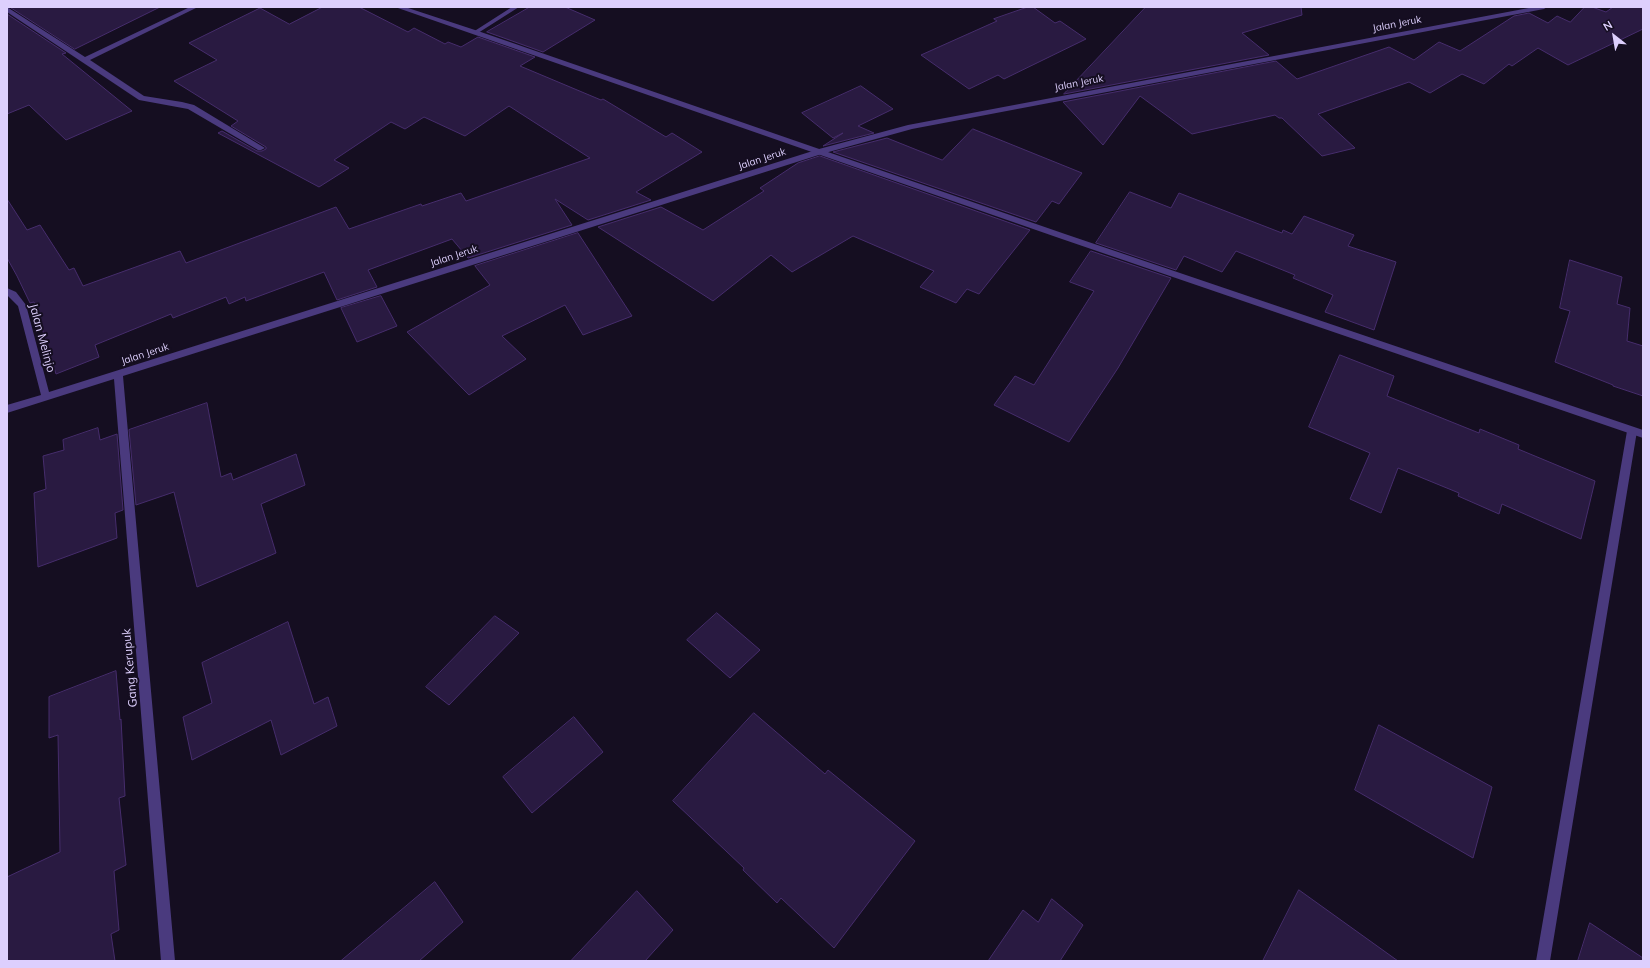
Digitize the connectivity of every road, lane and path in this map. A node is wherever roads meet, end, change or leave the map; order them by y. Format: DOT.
graph roads {
  1 [pos="195,7"];
  2 [pos="398,7"];
  3 [pos="516,7"];
  4 [pos="1544,7"];
  5 [pos="7,9"];
  6 [pos="476,32"];
  7 [pos="85,60"];
  8 [pos="261,148"];
  9 [pos="822,151"];
  10 [pos="7,291"];
  11 [pos="118,374"];
  12 [pos="46,397"];
  13 [pos="7,409"];
  14 [pos="1638,433"];
  15 [pos="168,961"];
  16 [pos="1543,961"];
  1 -- 7 [label="street"];
  2 -- 6 [label="street"];
  3 -- 6 [label="street"];
  4 -- 9 [label="street, Jalan Jeruk"];
  5 -- 7 [label="street"];
  6 -- 9 [label="street"];
  7 -- 8 [label="street"];
  9 -- 11 [label="street, Jalan Jeruk"];
  9 -- 14 [label="street"];
  10 -- 12 [label="street, Jalan Melinjo"];
  11 -- 12 [label="street, Jalan Jeruk"];
  11 -- 15 [label="street, Gang Kerupuk"];
  12 -- 13 [label="street, Jalan Jeruk"];
  14 -- 16 [label="street"];
}
